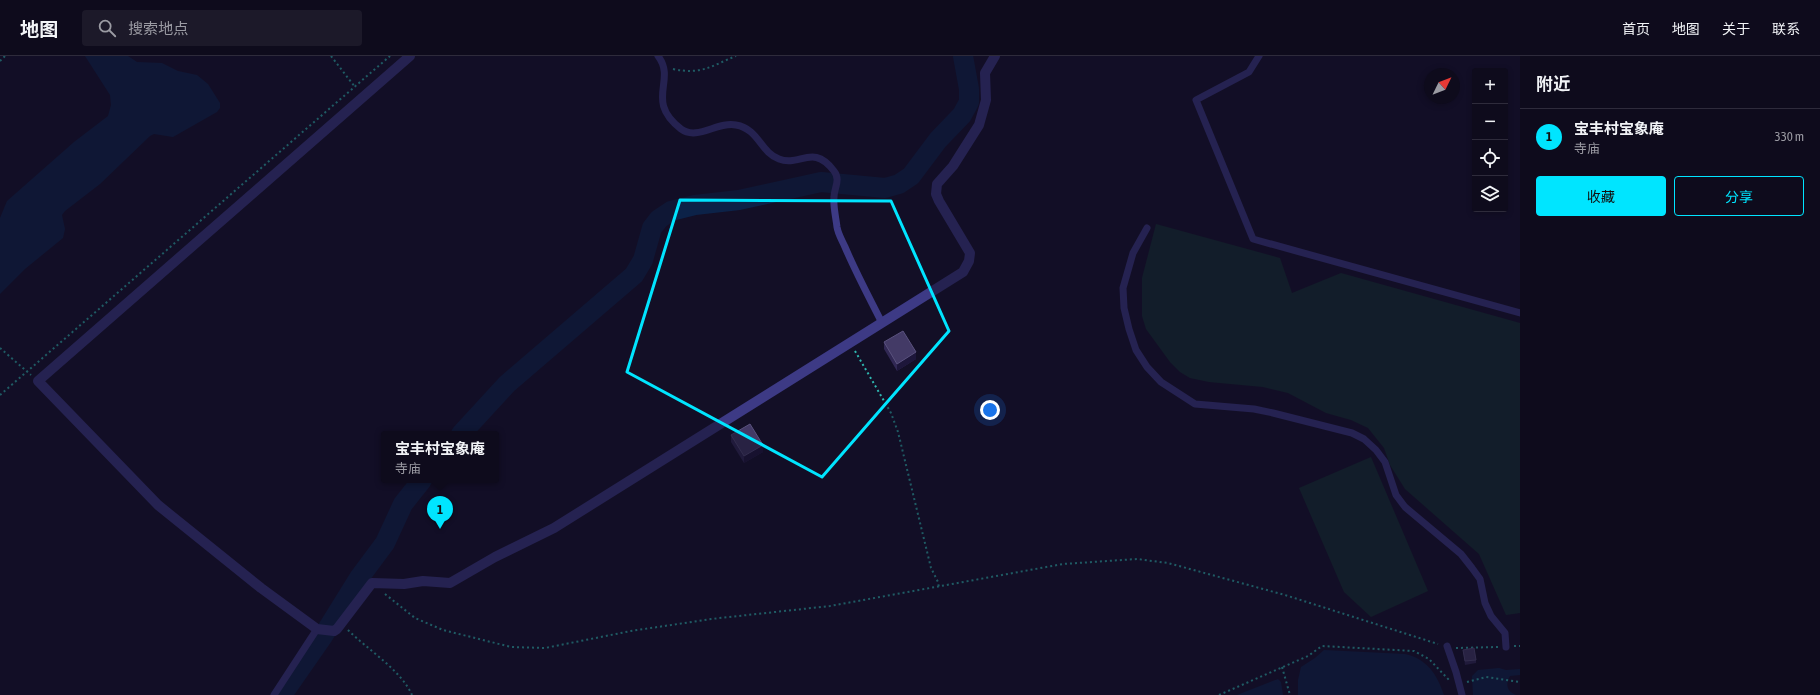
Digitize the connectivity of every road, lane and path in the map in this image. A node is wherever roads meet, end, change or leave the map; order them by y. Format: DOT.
graph roads {
  1 [pos="5,56"];
  2 [pos="331,56"];
  3 [pos="390,56"];
  4 [pos="410,56"];
  5 [pos="658,56"];
  6 [pos="736,56"];
  7 [pos="995,56"];
  8 [pos="1259,56"];
  9 [pos="0,61"];
  10 [pos="664,70"];
  11 [pos="355,86"];
  12 [pos="1147,228"];
  13 [pos="1520,313"];
  14 [pos="882,322"];
  15 [pos="850,343"];
  16 [pos="0,348"];
  17 [pos="27,371"];
  18 [pos="0,395"];
  19 [pos="372,583"];
  20 [pos="939,588"];
  21 [pos="338,627"];
  22 [pos="317,629"];
  23 [pos="1447,646"];
  24 [pos="1506,646"];
  25 [pos="1520,646"];
  26 [pos="1282,668"];
  27 [pos="1470,681"];
  28 [pos="1518,682"];
  29 [pos="1459,684"];
  30 [pos="274,695"];
  31 [pos="412,695"];
  32 [pos="1219,695"];
  33 [pos="1290,695"];
  34 [pos="1462,695"];
  1 -- 9 [label="path"];
  2 -- 11 [label="path"];
  3 -- 11 [label="path"];
  4 -- 22 [label="street"];
  5 -- 10 [label="lane"];
  6 -- 10 [label="path"];
  7 -- 14 [label="street"];
  8 -- 13 [label="lane"];
  10 -- 14 [label="lane"];
  11 -- 17 [label="path"];
  12 -- 24 [label="lane"];
  14 -- 15 [label="street"];
  15 -- 19 [label="street"];
  15 -- 20 [label="path"];
  16 -- 17 [label="path"];
  17 -- 18 [label="path"];
  19 -- 20 [label="path"];
  19 -- 21 [label="street"];
  20 -- 23 [label="path"];
  21 -- 22 [label="street"];
  21 -- 31 [label="path"];
  22 -- 30 [label="lane"];
  23 -- 24 [label="path"];
  23 -- 29 [label="lane"];
  24 -- 25 [label="path"];
  26 -- 29 [label="path"];
  26 -- 32 [label="path"];
  26 -- 33 [label="path"];
  27 -- 28 [label="path"];
  29 -- 34 [label="lane"];
}
